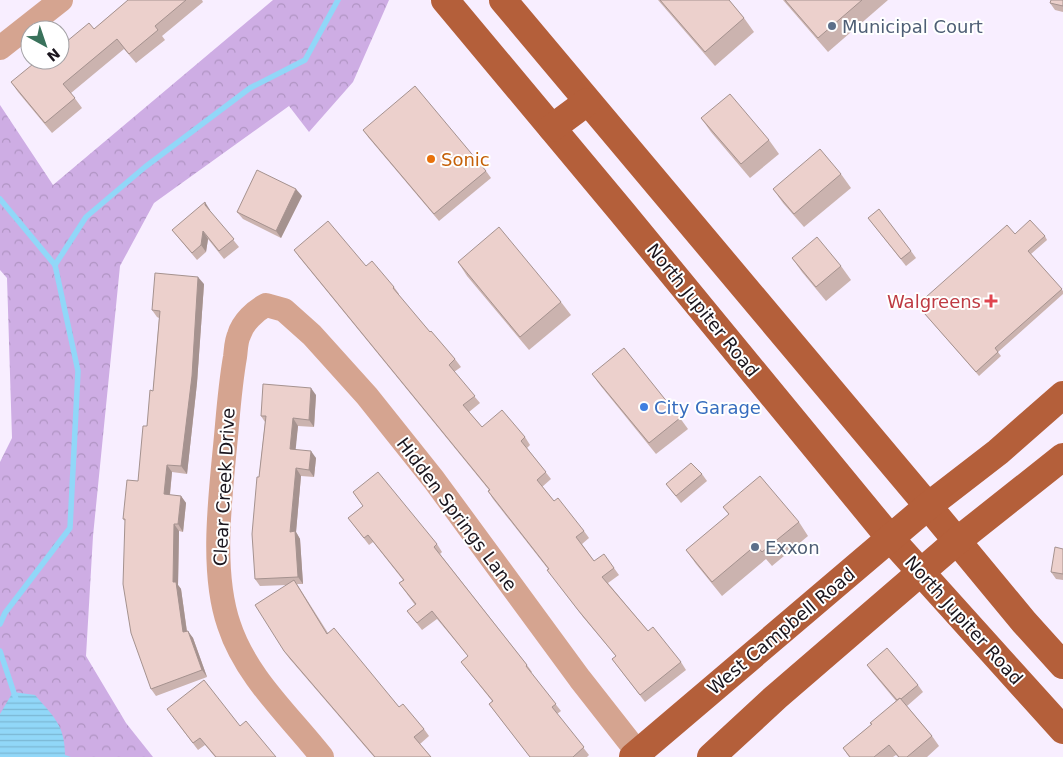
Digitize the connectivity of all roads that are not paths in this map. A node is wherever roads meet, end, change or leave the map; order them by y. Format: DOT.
graph roads {
  1 [pos="61,0"];
  2 [pos="445,0"];
  3 [pos="503,0"];
  4 [pos="0,48"];
  5 [pos="588,102"];
  6 [pos="552,128"];
  7 [pos="255,311"];
  8 [pos="1063,396"];
  9 [pos="1063,457"];
  10 [pos="928,506"];
  11 [pos="890,538"];
  12 [pos="957,541"];
  13 [pos="922,573"];
  14 [pos="1063,665"];
  15 [pos="1063,730"];
  16 [pos="636,755"];
  17 [pos="322,757"];
  18 [pos="711,757"];
  1 -- 4 [label="street"];
  2 -- 6 [label="main road, North Jupiter Road"];
  3 -- 5 [label="main road"];
  5 -- 6 [label="main road"];
  5 -- 10 [label="main road"];
  6 -- 11 [label="main road, North Jupiter Road"];
  7 -- 16 [label="street, Hidden Springs Lane"];
  7 -- 17 [label="street, Clear Creek Drive"];
  8 -- 10 [label="main road, West Campbell Road"];
  9 -- 12 [label="main road"];
  10 -- 11 [label="main road, West Campbell Road"];
  10 -- 12 [label="main road"];
  11 -- 13 [label="main road, North Jupiter Road"];
  11 -- 16 [label="main road, West Campbell Road"];
  12 -- 13 [label="main road"];
  12 -- 14 [label="main road"];
  13 -- 15 [label="main road, North Jupiter Road"];
  13 -- 18 [label="main road"];
}
